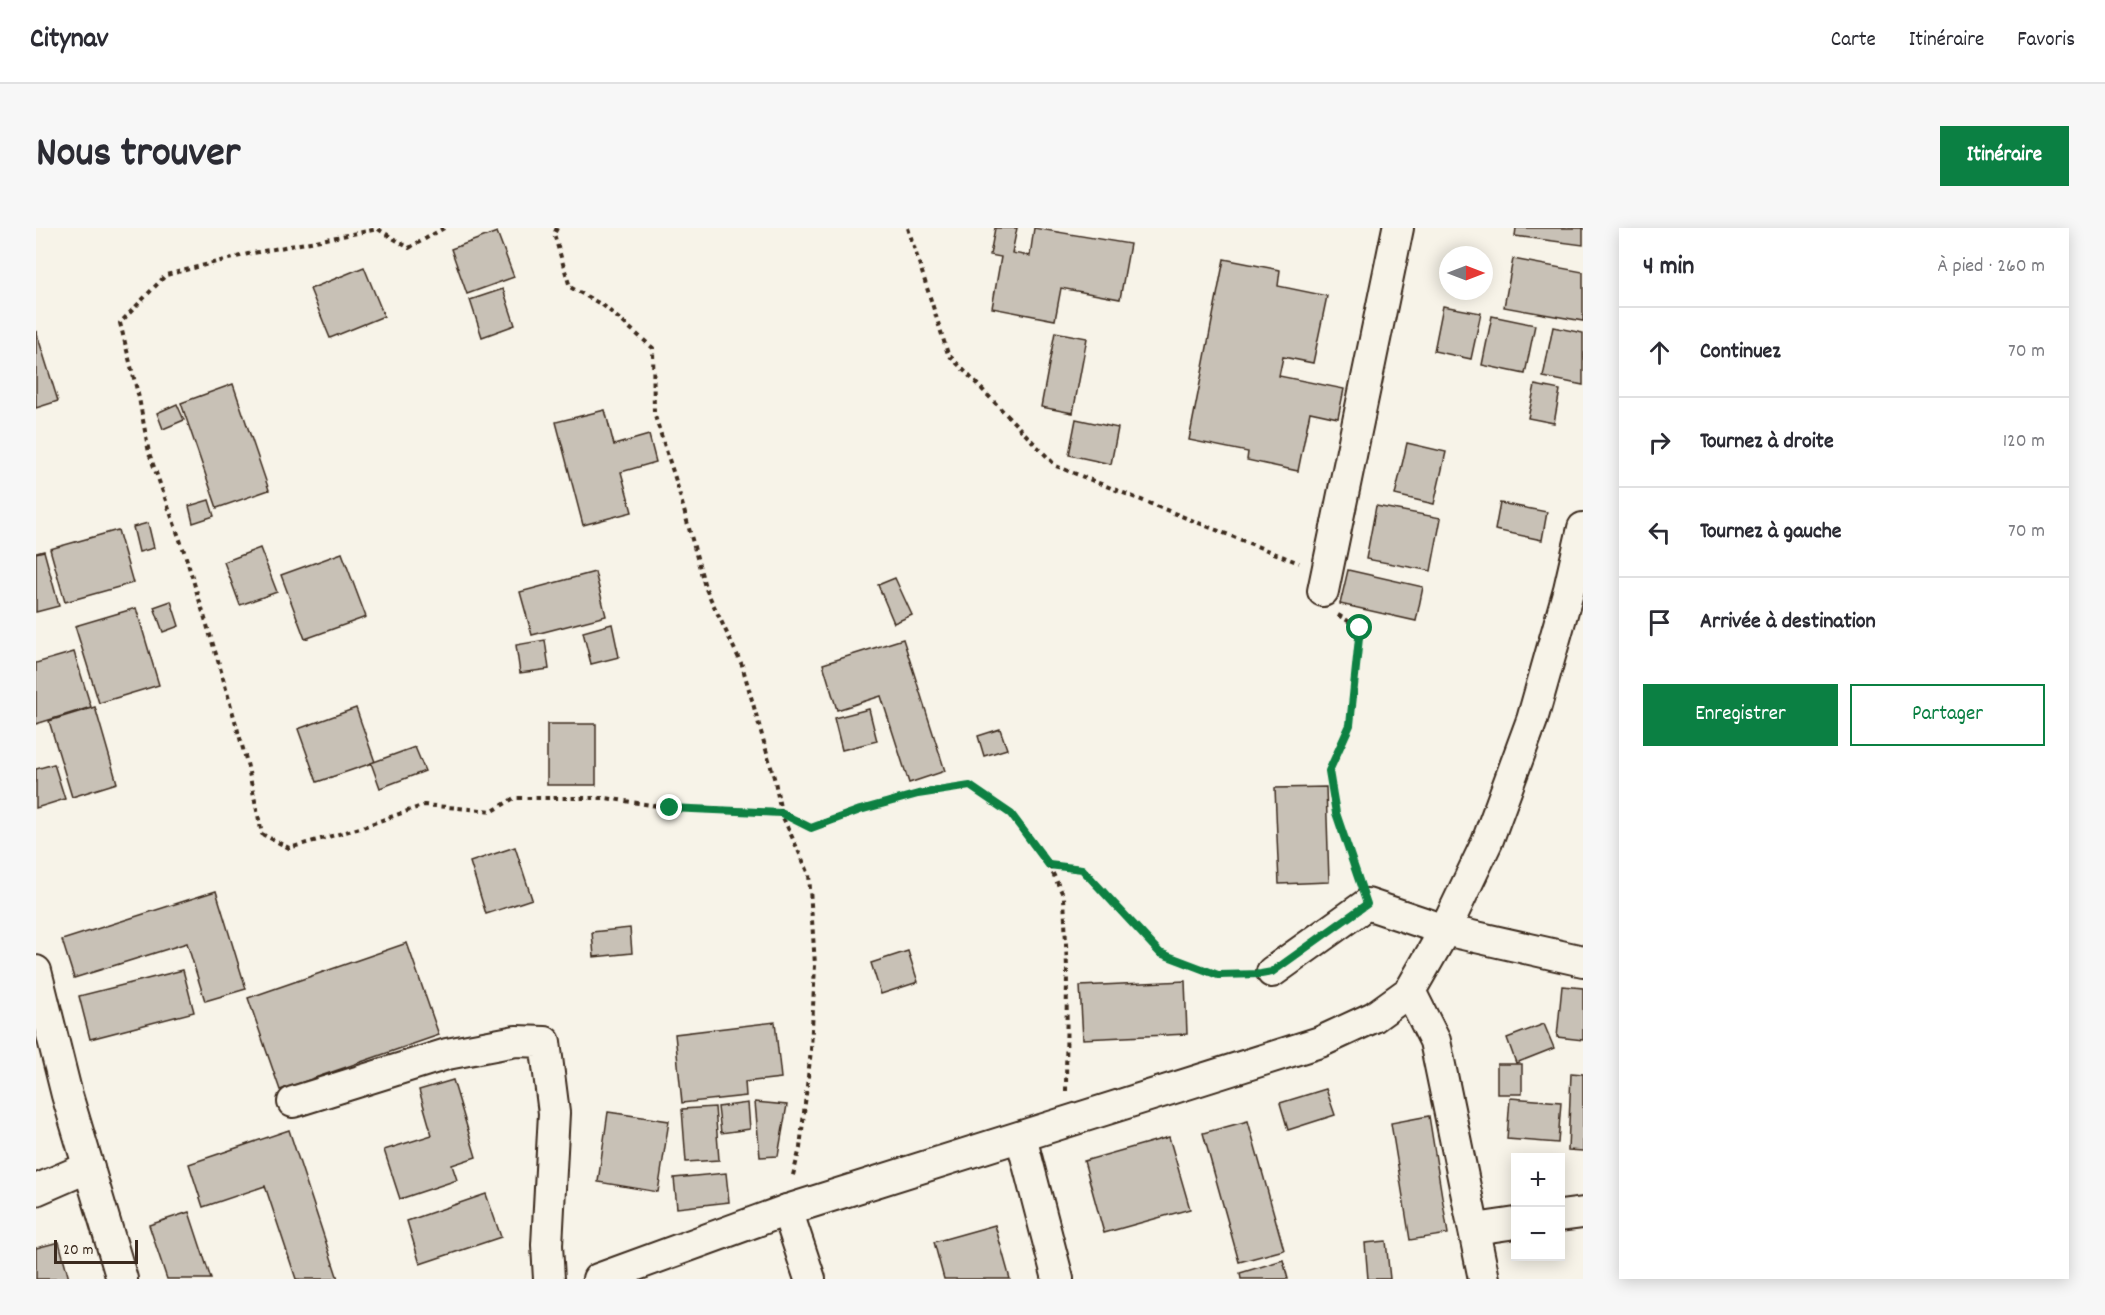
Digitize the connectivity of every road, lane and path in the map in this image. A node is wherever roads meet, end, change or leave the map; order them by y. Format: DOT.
graph roads {
  1 [pos="444,228"];
  2 [pos="551,228"];
  3 [pos="557,228"];
  4 [pos="908,228"];
  5 [pos="1398,228"];
  6 [pos="554,234"];
  7 [pos="1583,528"];
  8 [pos="1323,591"];
  9 [pos="781,813"];
  10 [pos="1049,865"];
  11 [pos="1367,904"];
  12 [pos="1445,930"];
  13 [pos="1583,961"];
  14 [pos="36,971"];
  15 [pos="1272,972"];
  16 [pos="1410,991"];
  17 [pos="293,1102"];
  18 [pos="1066,1123"];
  19 [pos="1021,1137"];
  20 [pos="89,1167"];
  21 [pos="36,1190"];
  22 [pos="787,1210"];
  23 [pos="1583,1213"];
  24 [pos="1565,1215"];
  25 [pos="1511,1224"];
  26 [pos="1475,1229"];
  27 [pos="122,1279"];
  28 [pos="549,1279"];
  29 [pos="598,1279"];
  30 [pos="810,1279"];
  31 [pos="1059,1279"];
  32 [pos="1484,1279"];
  1 -- 9 [label="path"];
  2 -- 6 [label="path"];
  3 -- 6 [label="path"];
  4 -- 8 [label="path"];
  5 -- 8 [label="street"];
  6 -- 9 [label="path"];
  7 -- 12 [label="street"];
  8 -- 11 [label="path"];
  9 -- 10 [label="path"];
  9 -- 22 [label="path"];
  10 -- 15 [label="path"];
  10 -- 18 [label="path"];
  11 -- 12 [label="street"];
  11 -- 15 [label="street"];
  12 -- 13 [label="street"];
  12 -- 16 [label="street"];
  14 -- 20 [label="street"];
  16 -- 18 [label="street"];
  16 -- 26 [label="street"];
  17 -- 28 [label="street"];
  18 -- 19 [label="street"];
  19 -- 22 [label="street"];
  19 -- 31 [label="street"];
  20 -- 21 [label="street"];
  20 -- 27 [label="street"];
  22 -- 29 [label="street"];
  22 -- 30 [label="street"];
  23 -- 24 [label="street"];
  25 -- 26 [label="street"];
  26 -- 32 [label="street"];
}
